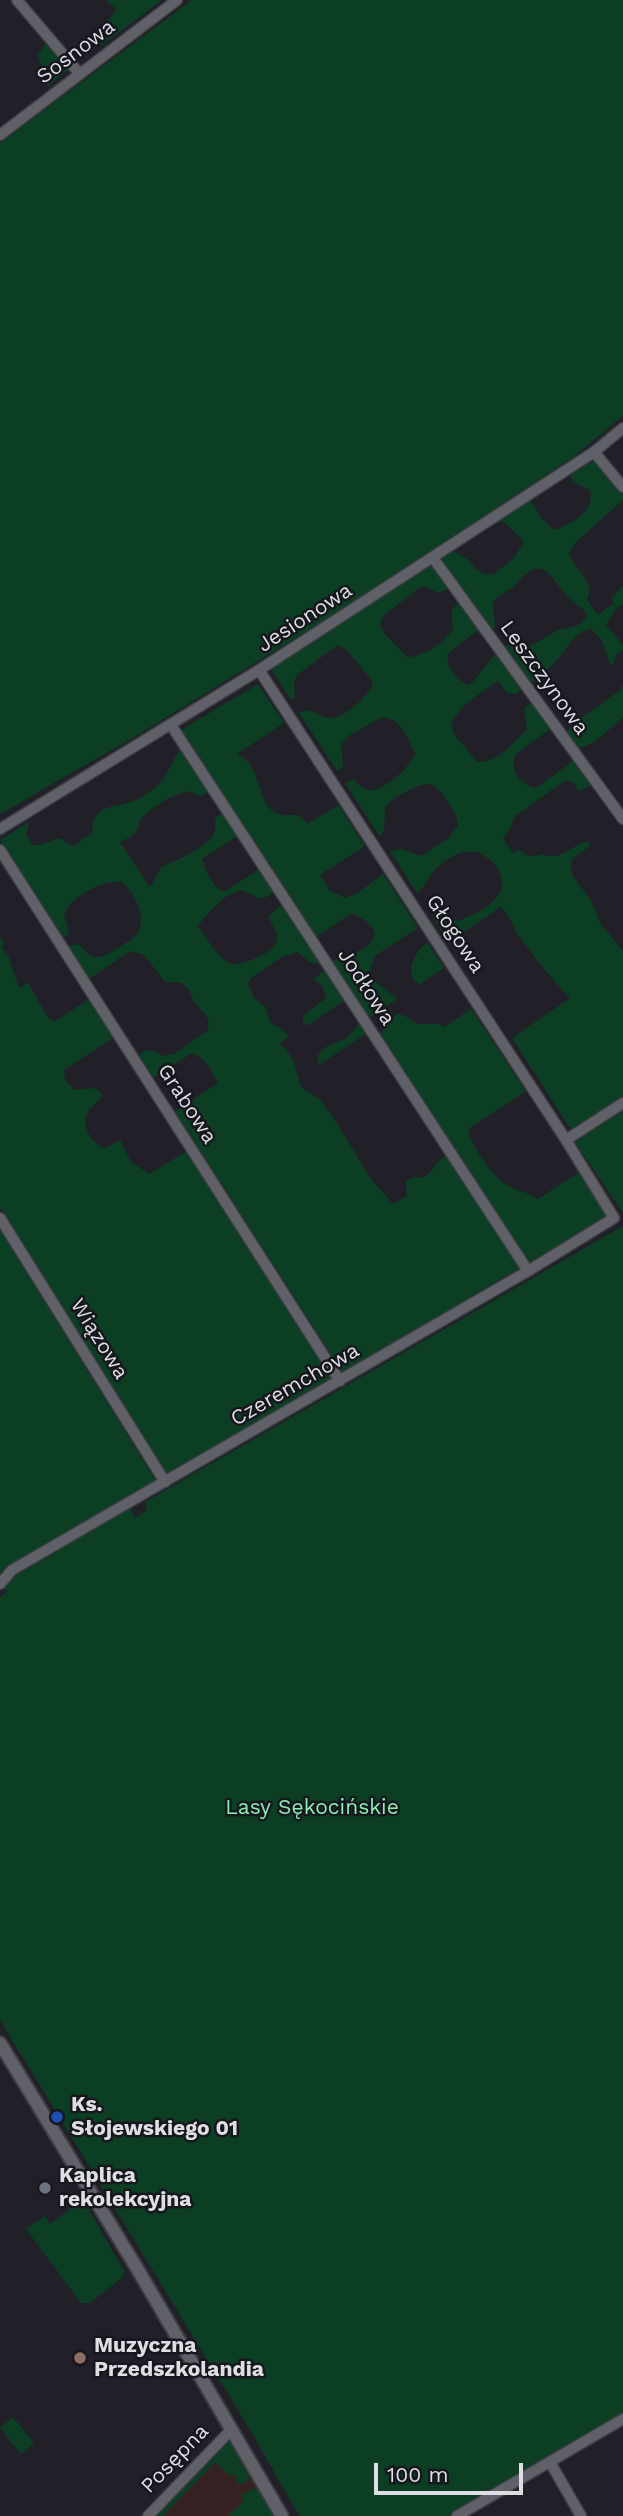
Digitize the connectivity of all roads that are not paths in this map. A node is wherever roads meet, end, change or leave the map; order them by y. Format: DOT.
graph roads {
  1 [pos="17,0"];
  2 [pos="177,0"];
  3 [pos="79,73"];
  4 [pos="0,135"];
  5 [pos="623,428"];
  6 [pos="594,452"];
  7 [pos="623,487"];
  8 [pos="433,558"];
  9 [pos="259,670"];
  10 [pos="171,725"];
  11 [pos="623,820"];
  12 [pos="0,829"];
  13 [pos="0,850"];
  14 [pos="623,1103"];
  15 [pos="566,1140"];
  16 [pos="0,1218"];
  17 [pos="612,1220"];
  18 [pos="528,1271"];
  19 [pos="340,1381"];
  20 [pos="165,1482"];
  21 [pos="0,1584"];
  22 [pos="0,2043"];
  23 [pos="623,2419"];
  24 [pos="231,2430"];
  25 [pos="550,2462"];
  26 [pos="148,2516"];
  27 [pos="282,2516"];
  28 [pos="457,2516"];
  29 [pos="581,2516"];
  1 -- 3 [label="street"];
  2 -- 3 [label="street, Sosnowa"];
  3 -- 4 [label="street, Sosnowa"];
  5 -- 6 [label="street, Jesionowa"];
  6 -- 7 [label="street"];
  6 -- 8 [label="street, Jesionowa"];
  8 -- 9 [label="street, Jesionowa"];
  8 -- 11 [label="street, Leszczynowa"];
  9 -- 10 [label="street, Jesionowa"];
  9 -- 15 [label="street, Głogowa"];
  10 -- 12 [label="street, Jesionowa"];
  10 -- 18 [label="street, Jodłowa"];
  13 -- 19 [label="street, Grabowa"];
  14 -- 15 [label="street"];
  15 -- 17 [label="street, Głogowa"];
  16 -- 20 [label="street, Wiązowa"];
  17 -- 18 [label="street, Czeremchowa"];
  18 -- 19 [label="street, Czeremchowa"];
  19 -- 20 [label="street, Czeremchowa"];
  20 -- 21 [label="street, Czeremchowa"];
  22 -- 24 [label="street"];
  23 -- 25 [label="street"];
  24 -- 26 [label="street, Posępna"];
  24 -- 27 [label="street"];
  25 -- 28 [label="street"];
  25 -- 29 [label="street"];
}
